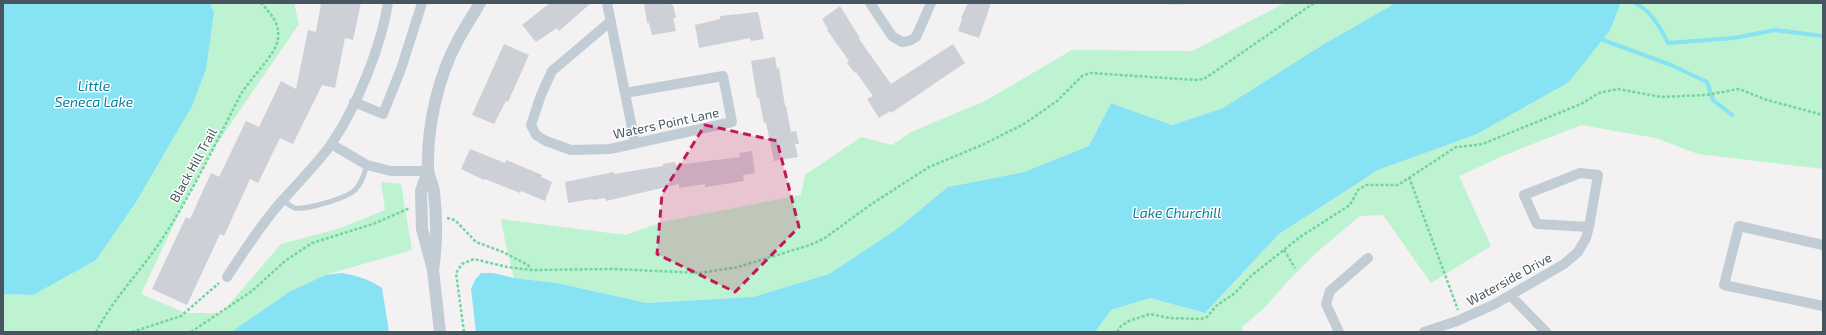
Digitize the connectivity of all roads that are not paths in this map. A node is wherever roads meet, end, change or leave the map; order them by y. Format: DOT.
graph roads {
  1 [pos="388,3"];
  2 [pos="422,3"];
  3 [pos="480,3"];
  4 [pos="607,3"];
  5 [pos="870,3"];
  6 [pos="931,3"];
  7 [pos="611,21"];
  8 [pos="625,93"];
  9 [pos="354,102"];
  10 [pos="635,143"];
  11 [pos="332,144"];
  12 [pos="367,165"];
  13 [pos="428,171"];
  14 [pos="283,200"];
  15 [pos="1589,227"];
  16 [pos="1823,244"];
  17 [pos="1368,258"];
  18 [pos="433,270"];
  19 [pos="227,277"];
  20 [pos="1511,296"];
  21 [pos="1823,306"];
  22 [pos="440,332"];
  23 [pos="1339,332"];
  24 [pos="1424,332"];
  25 [pos="1546,332"];
  1 -- 9 [label="street"];
  2 -- 9 [label="street"];
  3 -- 13 [label="street"];
  4 -- 7 [label="street"];
  5 -- 6 [label="street"];
  7 -- 8 [label="street"];
  7 -- 10 [label="street, Waters Point Lane"];
  8 -- 10 [label="street"];
  8 -- 10 [label="street, Waters Point Lane"];
  9 -- 11 [label="street"];
  11 -- 12 [label="street"];
  11 -- 14 [label="street"];
  12 -- 13 [label="street"];
  12 -- 14 [label="lane"];
  13 -- 18 [label="street"];
  13 -- 18 [label="street"];
  14 -- 19 [label="street"];
  15 -- 15 [label="street, Waterside Drive"];
  15 -- 20 [label="street, Waterside Drive"];
  16 -- 21 [label="street"];
  17 -- 23 [label="street"];
  18 -- 22 [label="street"];
  20 -- 24 [label="street, Waterside Drive"];
  20 -- 25 [label="street"];
}
